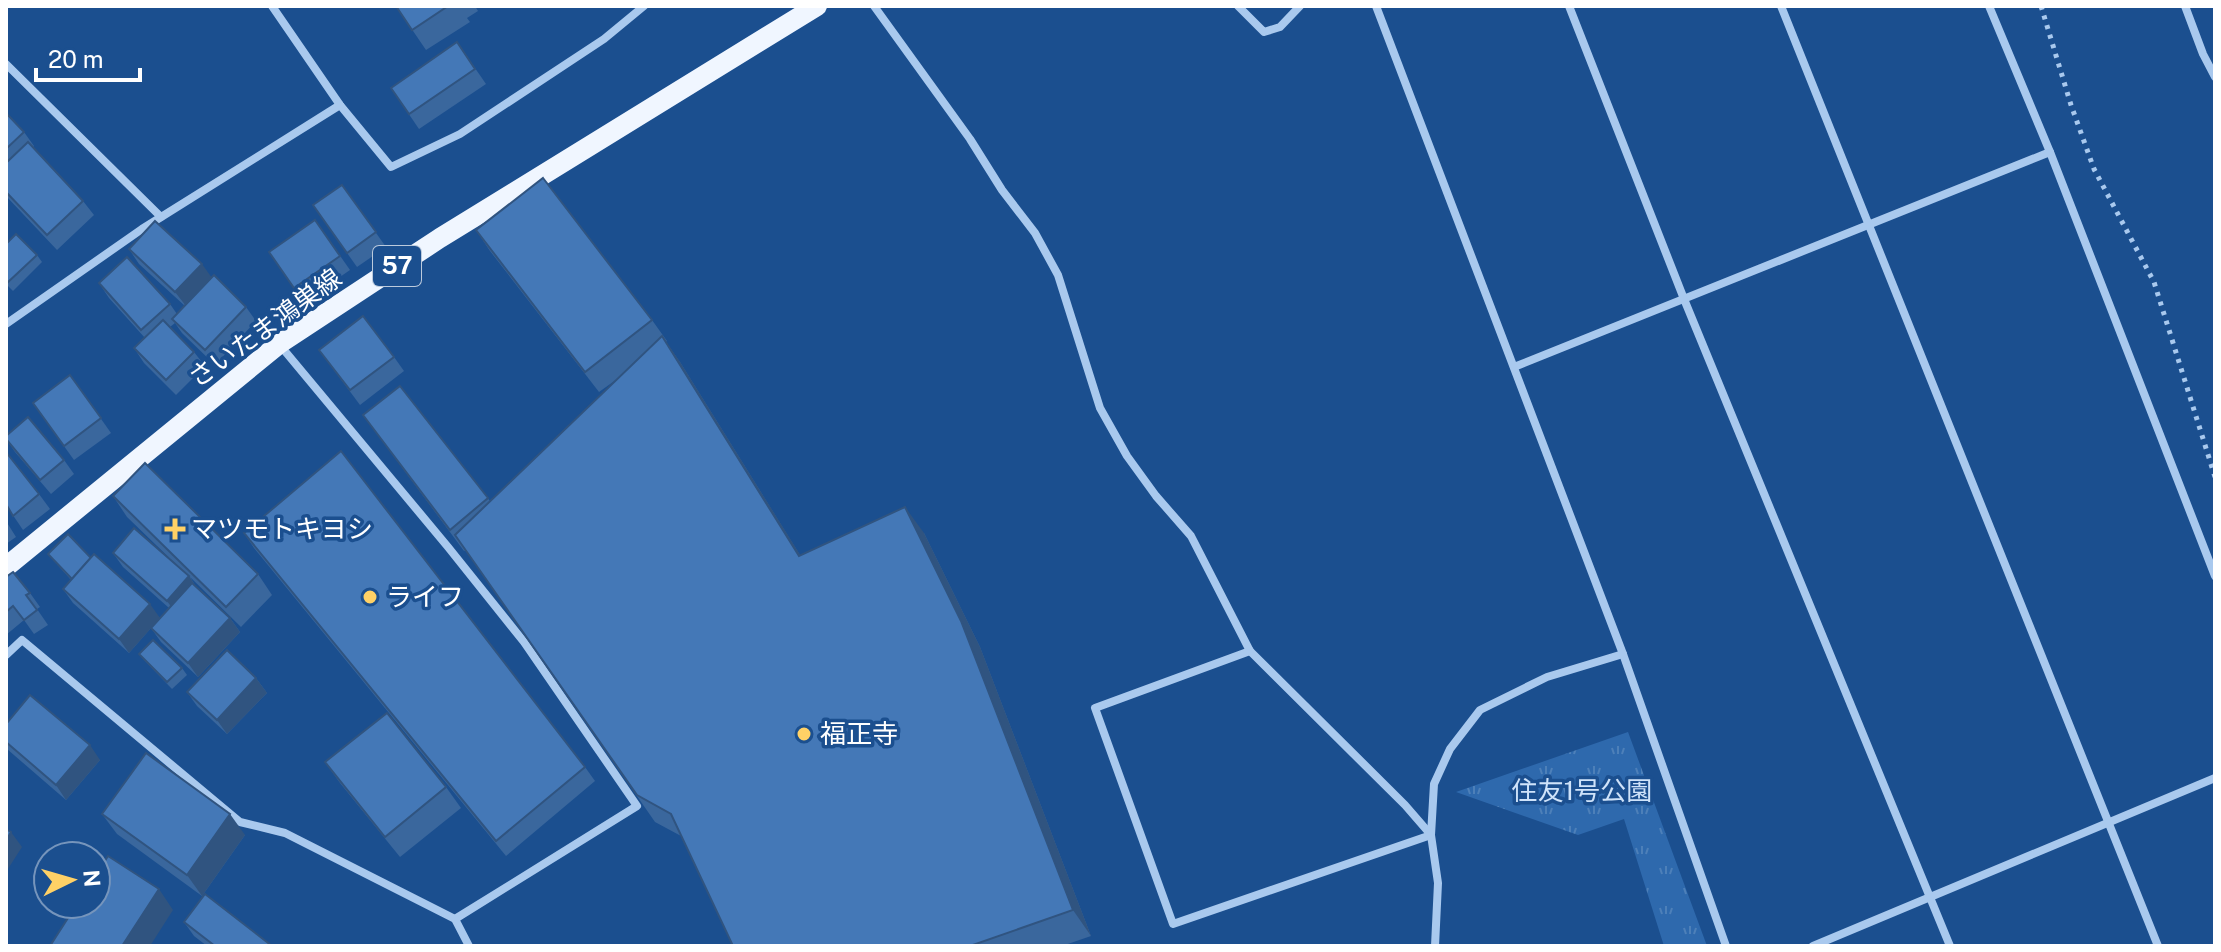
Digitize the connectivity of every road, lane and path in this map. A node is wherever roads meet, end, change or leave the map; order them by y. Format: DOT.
graph roads {
  1 [pos="272,6"];
  2 [pos="644,6"];
  3 [pos="817,6"];
  4 [pos="874,6"];
  5 [pos="1238,6"];
  6 [pos="1300,6"];
  7 [pos="1376,6"];
  8 [pos="1569,6"];
  9 [pos="1781,6"];
  10 [pos="1989,6"];
  11 [pos="2041,6"];
  12 [pos="2185,6"];
  13 [pos="6,64"];
  14 [pos="2215,77"];
  15 [pos="340,105"];
  16 [pos="2050,152"];
  17 [pos="161,217"];
  18 [pos="1868,225"];
  19 [pos="1684,299"];
  20 [pos="6,324"];
  21 [pos="279,344"];
  22 [pos="1514,367"];
  23 [pos="2215,477"];
  24 [pos="6,567"];
  25 [pos="2215,576"];
  26 [pos="1250,651"];
  27 [pos="1623,654"];
  28 [pos="6,655"];
  29 [pos="2215,778"];
  30 [pos="2108,823"];
  31 [pos="1431,835"];
  32 [pos="1931,897"];
  33 [pos="455,919"];
  34 [pos="469,946"];
  35 [pos="1435,946"];
  36 [pos="1726,946"];
  37 [pos="1813,946"];
  38 [pos="1950,946"];
  39 [pos="2158,946"];
  1 -- 15 [label="street"];
  2 -- 15 [label="street"];
  3 -- 21 [label="main road, さいたま鴻巣線 / 57"];
  4 -- 26 [label="street"];
  5 -- 6 [label="street"];
  7 -- 22 [label="street"];
  8 -- 19 [label="street"];
  9 -- 18 [label="street"];
  10 -- 16 [label="street"];
  11 -- 23 [label="path"];
  12 -- 14 [label="street"];
  13 -- 17 [label="street"];
  15 -- 17 [label="street"];
  16 -- 18 [label="street"];
  16 -- 25 [label="street"];
  17 -- 20 [label="street"];
  18 -- 19 [label="street"];
  18 -- 30 [label="street"];
  19 -- 22 [label="street"];
  19 -- 32 [label="street"];
  21 -- 24 [label="main road, さいたま鴻巣線 / 57"];
  21 -- 33 [label="street"];
  22 -- 27 [label="street"];
  26 -- 31 [label="street"];
  26 -- 31 [label="street"];
  27 -- 31 [label="street"];
  27 -- 36 [label="street"];
  28 -- 33 [label="street"];
  29 -- 30 [label="street"];
  30 -- 32 [label="street"];
  30 -- 39 [label="street"];
  31 -- 35 [label="street"];
  32 -- 37 [label="street"];
  32 -- 38 [label="street"];
  33 -- 34 [label="street"];
}
